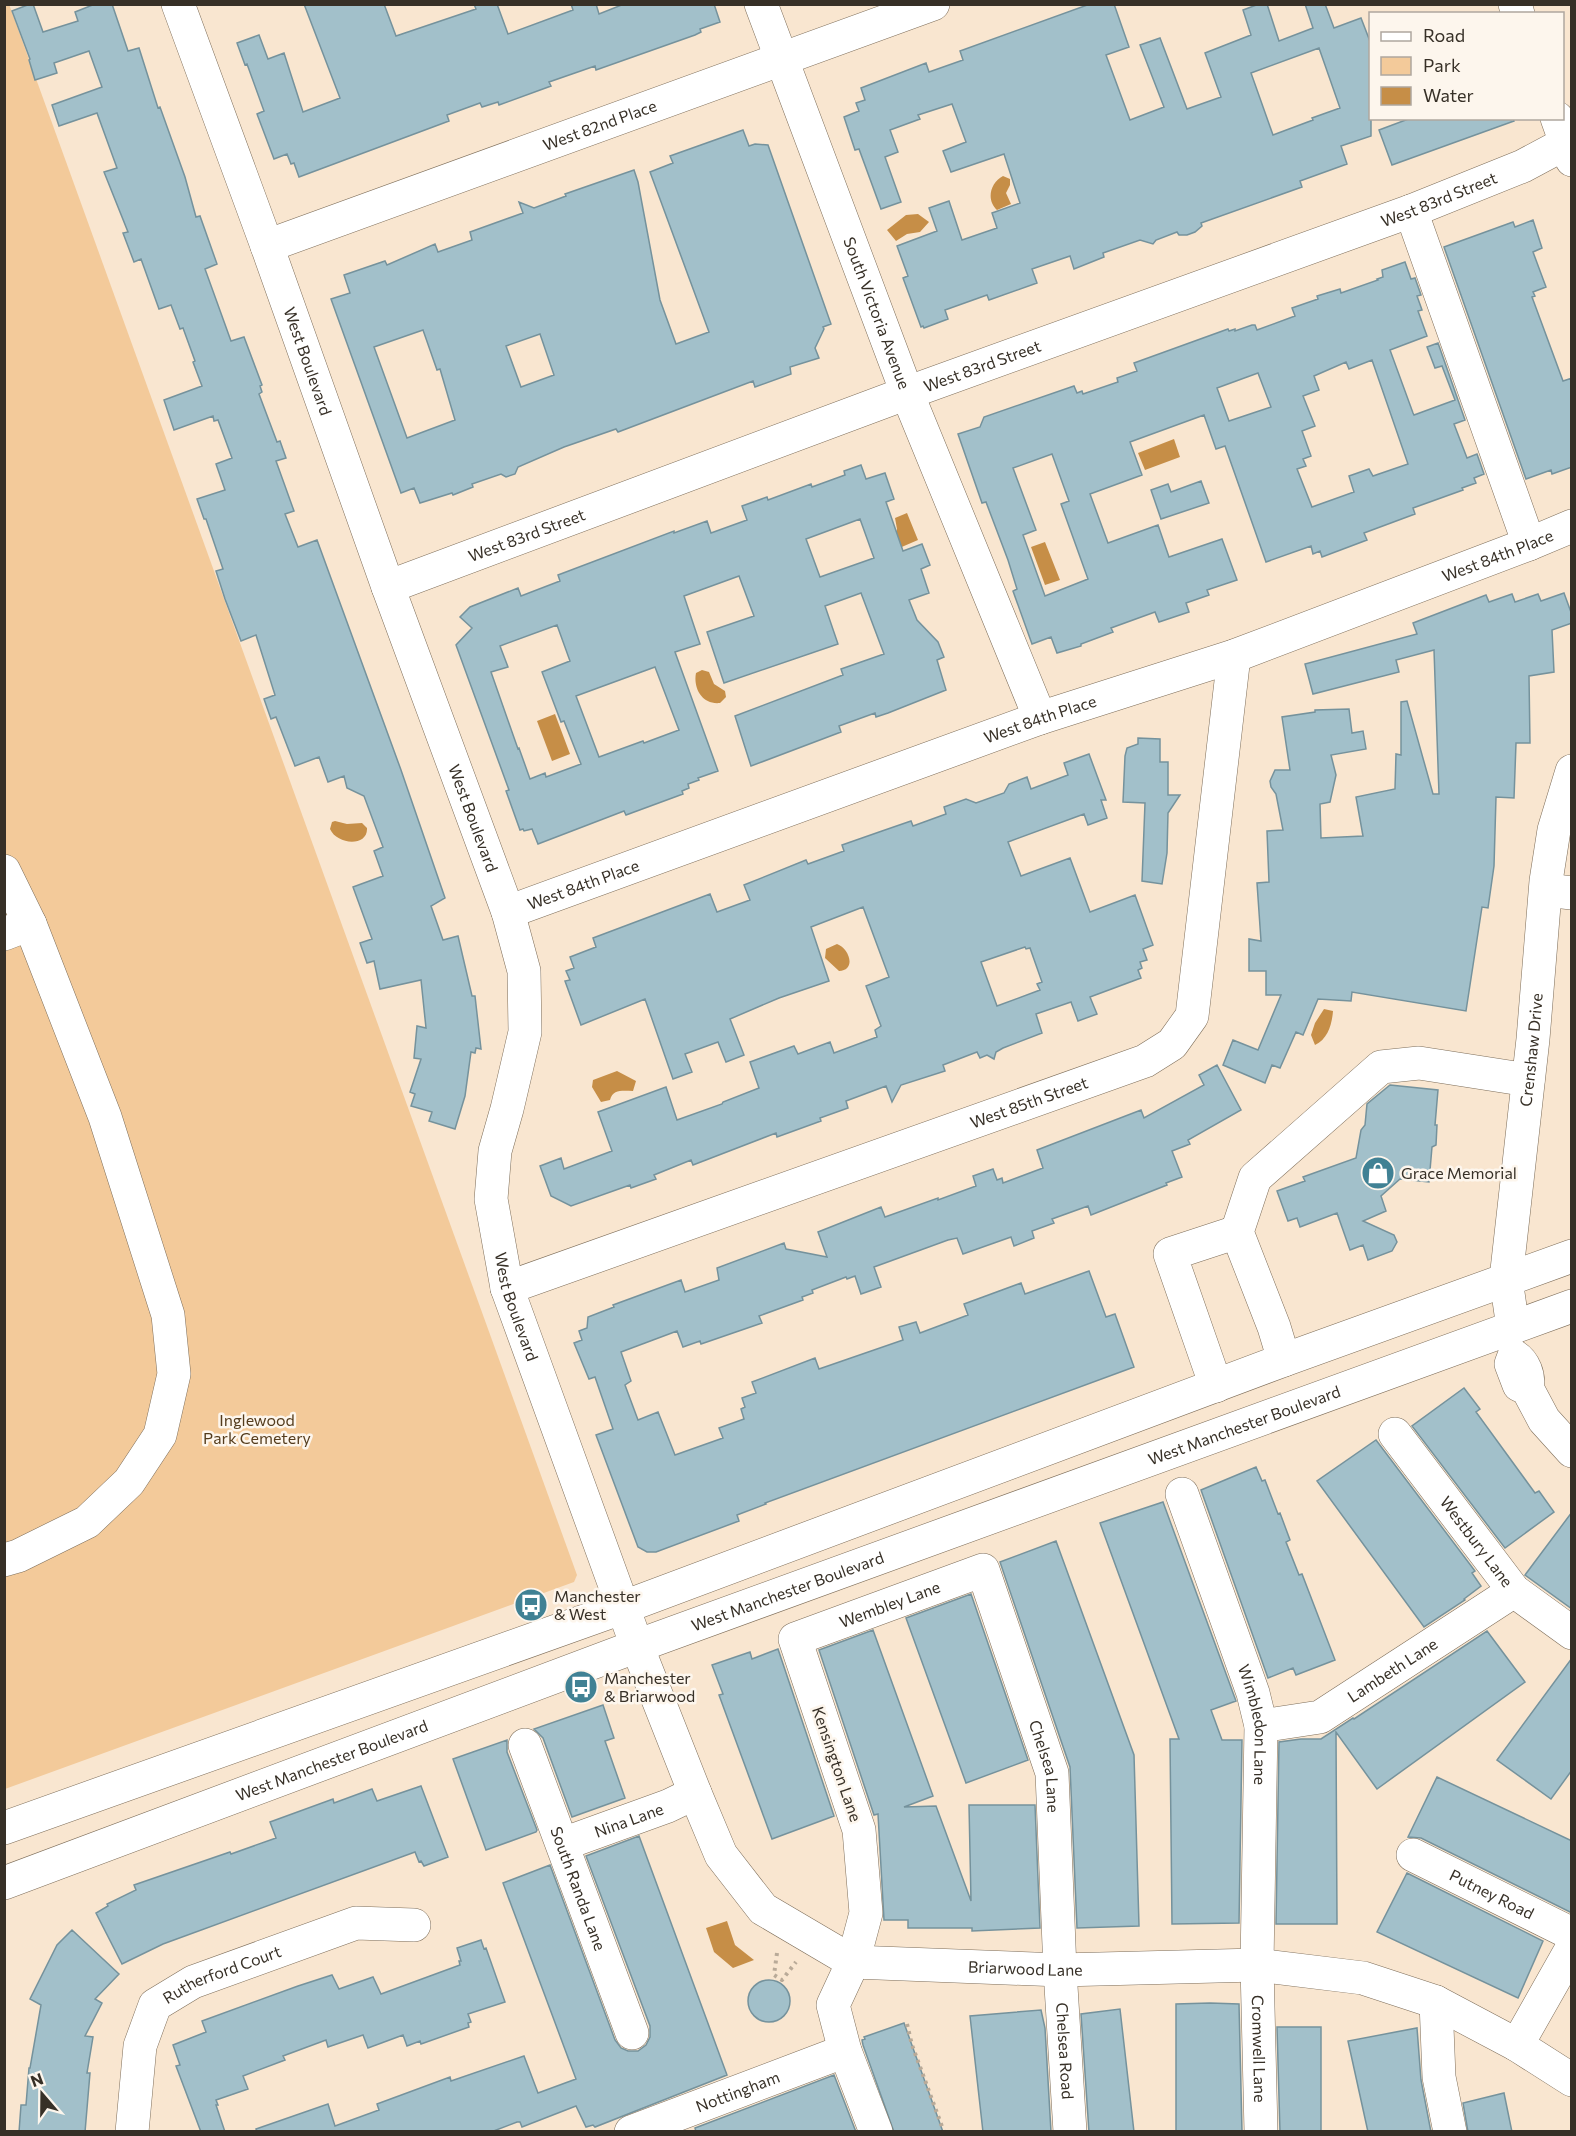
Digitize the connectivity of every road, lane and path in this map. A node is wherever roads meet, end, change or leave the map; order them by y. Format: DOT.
graph roads {
  1 [pos="178,4"];
  2 [pos="760,4"];
  3 [pos="933,4"];
  4 [pos="781,60"];
  5 [pos="1567,140"];
  6 [pos="1411,211"];
  7 [pos="267,246"];
  8 [pos="907,393"];
  9 [pos="1572,526"];
  10 [pos="1529,544"];
  11 [pos="388,586"];
  12 [pos="1234,656"];
  13 [pos="1040,718"];
  14 [pos="1572,771"];
  15 [pos="4,871"];
  16 [pos="1559,892"];
  17 [pos="508,912"];
  18 [pos="17,929"];
  19 [pos="1528,1080"];
  20 [pos="1237,1232"];
  21 [pos="1572,1256"];
  22 [pos="1506,1279"];
  23 [pos="507,1288"];
  24 [pos="1572,1306"];
  25 [pos="1514,1342"];
  26 [pos="1284,1360"];
  27 [pos="1216,1386"];
  28 [pos="1395,1434"];
  29 [pos="1572,1451"];
  30 [pos="1182,1494"];
  31 [pos="4,1560"];
  32 [pos="983,1570"];
  33 [pos="1514,1591"];
  34 [pos="624,1607"];
  35 [pos="1572,1633"];
  36 [pos="795,1640"];
  37 [pos="637,1646"];
  38 [pos="1261,1726"];
  39 [pos="525,1745"];
  40 [pos="695,1793"];
  41 [pos="4,1828"];
  42 [pos="563,1845"];
  43 [pos="1413,1855"];
  44 [pos="4,1883"];
  45 [pos="414,1925"];
  46 [pos="1572,1934"];
  47 [pos="1572,1948"];
  48 [pos="777,1953"];
  49 [pos="796,1962"];
  50 [pos="853,1962"];
  51 [pos="1257,1965"];
  52 [pos="1060,1970"];
  53 [pos="1436,2002"];
  54 [pos="907,2024"];
  55 [pos="632,2033"];
  56 [pos="1517,2045"];
  57 [pos="845,2051"];
  58 [pos="1572,2080"];
  59 [pos="676,2124"];
  60 [pos="132,2132"];
  61 [pos="631,2132"];
  62 [pos="876,2132"];
  63 [pos="944,2132"];
  64 [pos="1070,2132"];
  65 [pos="1261,2132"];
  66 [pos="1450,2132"];
  1 -- 7 [label="street, West Boulevard"];
  2 -- 4 [label="street, South Victoria Avenue"];
  3 -- 4 [label="street, West 82nd Place"];
  4 -- 7 [label="street, West 82nd Place"];
  4 -- 8 [label="street, South Victoria Avenue"];
  5 -- 6 [label="street, West 83rd Street"];
  6 -- 8 [label="street, West 83rd Street"];
  6 -- 10 [label="street"];
  7 -- 11 [label="street, West Boulevard"];
  8 -- 11 [label="street, West 83rd Street"];
  8 -- 13 [label="street, South Victoria Avenue"];
  9 -- 10 [label="street, West 84th Place"];
  10 -- 12 [label="street, West 84th Place"];
  11 -- 17 [label="street, West Boulevard"];
  12 -- 13 [label="street, West 84th Place"];
  12 -- 23 [label="street, West 85th Street"];
  13 -- 17 [label="street, West 84th Place"];
  14 -- 16 [label="street, Crenshaw Drive"];
  15 -- 18 [label="street"];
  16 -- 19 [label="street, Crenshaw Drive"];
  17 -- 23 [label="street, West Boulevard"];
  18 -- 31 [label="street"];
  19 -- 20 [label="street"];
  19 -- 22 [label="street, Crenshaw Drive"];
  20 -- 26 [label="street"];
  20 -- 27 [label="street"];
  21 -- 22 [label="street"];
  22 -- 25 [label="street, Crenshaw Drive"];
  22 -- 26 [label="street"];
  23 -- 34 [label="street, West Boulevard"];
  24 -- 25 [label="street, West Manchester Boulevard"];
  25 -- 29 [label="street"];
  25 -- 37 [label="street, West Manchester Boulevard"];
  26 -- 27 [label="street"];
  27 -- 34 [label="street"];
  28 -- 33 [label="street, Westbury Lane"];
  30 -- 38 [label="street, Wimbledon Lane"];
  32 -- 36 [label="street, Wembley Lane"];
  32 -- 52 [label="street, Chelsea Lane"];
  33 -- 35 [label="street, Westbury Lane"];
  33 -- 38 [label="street, Lambeth Lane"];
  34 -- 37 [label="street, West Boulevard"];
  34 -- 41 [label="street"];
  36 -- 50 [label="street, Kensington Lane"];
  37 -- 40 [label="street, Briarwood Lane"];
  37 -- 44 [label="street, West Manchester Boulevard"];
  38 -- 51 [label="street, Wimbledon Lane"];
  39 -- 42 [label="street, South Randa Lane"];
  40 -- 42 [label="street, Nina Lane"];
  40 -- 50 [label="street, Briarwood Lane"];
  42 -- 55 [label="street, South Randa Lane"];
  43 -- 46 [label="street, Putney Road"];
  45 -- 60 [label="street, Rutherford Court"];
  47 -- 56 [label="street"];
  48 -- 49 [label="path"];
  50 -- 52 [label="street, Briarwood Lane"];
  50 -- 57 [label="street, Kensington Lane"];
  51 -- 52 [label="street, Briarwood Lane"];
  51 -- 53 [label="street, Briarwood Lane"];
  51 -- 65 [label="street, Cromwell Lane"];
  52 -- 64 [label="street, Chelsea Road"];
  53 -- 56 [label="street, Briarwood Lane"];
  53 -- 66 [label="street"];
  54 -- 63 [label="path"];
  56 -- 58 [label="street, Briarwood Lane"];
  57 -- 59 [label="street, Nottingham"];
  57 -- 62 [label="street, Kensington Lane"];
  59 -- 61 [label="street, Nottingham"];
}
